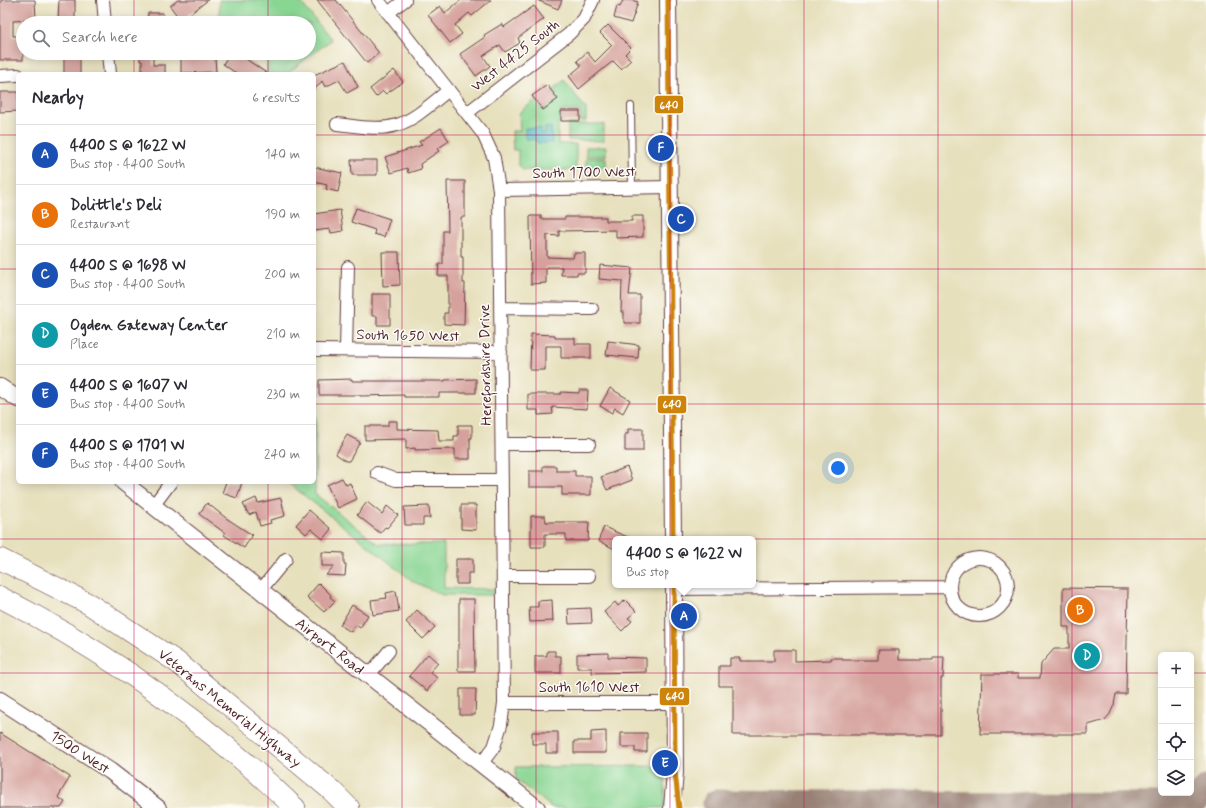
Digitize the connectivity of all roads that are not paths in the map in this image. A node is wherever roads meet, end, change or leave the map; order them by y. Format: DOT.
graph roads {
  1 [pos="103,0"];
  2 [pos="378,0"];
  3 [pos="405,0"];
  4 [pos="594,0"];
  5 [pos="668,0"];
  6 [pos="388,13"];
  7 [pos="104,16"];
  8 [pos="109,60"];
  9 [pos="110,72"];
  10 [pos="16,75"];
  11 [pos="0,76"];
  12 [pos="449,90"];
  13 [pos="631,106"];
  14 [pos="467,113"];
  15 [pos="337,124"];
  16 [pos="632,187"];
  17 [pos="670,187"];
  18 [pos="500,190"];
  19 [pos="348,267"];
  20 [pos="500,308"];
  21 [pos="592,309"];
  22 [pos="316,350"];
  23 [pos="346,350"];
  24 [pos="501,352"];
  25 [pos="0,387"];
  26 [pos="16,398"];
  27 [pos="502,444"];
  28 [pos="589,444"];
  29 [pos="377,473"];
  30 [pos="502,480"];
  31 [pos="126,484"];
  32 [pos="170,484"];
  33 [pos="153,506"];
  34 [pos="673,536"];
  35 [pos="0,559"];
  36 [pos="286,559"];
  37 [pos="503,576"];
  38 [pos="589,576"];
  39 [pos="756,587"];
  40 [pos="949,587"];
  41 [pos="674,588"];
  42 [pos="260,591"];
  43 [pos="0,597"];
  44 [pos="389,651"];
  45 [pos="368,676"];
  46 [pos="0,700"];
  47 [pos="504,703"];
  48 [pos="674,703"];
  49 [pos="481,764"];
  50 [pos="675,772"];
  51 [pos="158,808"];
  52 [pos="295,808"];
  53 [pos="349,808"];
  54 [pos="537,808"];
  55 [pos="672,808"];
  56 [pos="679,808"];
  1 -- 7 [label="street"];
  2 -- 6 [label="street, Herefordshire Drive"];
  3 -- 6 [label="street"];
  4 -- 14 [label="street, West 4425 South"];
  5 -- 17 [label="street"];
  6 -- 12 [label="street, Herefordshire Drive"];
  8 -- 9 [label="street"];
  10 -- 11 [label="street"];
  12 -- 14 [label="street, Herefordshire Drive"];
  12 -- 15 [label="street"];
  13 -- 16 [label="lane"];
  14 -- 18 [label="street, Herefordshire Drive"];
  16 -- 17 [label="street, South 1700 West"];
  16 -- 18 [label="street, South 1700 West"];
  17 -- 34 [label="street"];
  18 -- 20 [label="street, Herefordshire Drive"];
  19 -- 23 [label="street"];
  20 -- 21 [label="street"];
  20 -- 24 [label="street, Herefordshire Drive"];
  22 -- 23 [label="street, South 1650 West"];
  23 -- 24 [label="street, South 1650 West"];
  24 -- 27 [label="street, Herefordshire Drive"];
  25 -- 26 [label="street"];
  27 -- 28 [label="street"];
  27 -- 30 [label="street, Herefordshire Drive"];
  29 -- 30 [label="street"];
  30 -- 37 [label="street, Herefordshire Drive"];
  31 -- 33 [label="street, Airport Road"];
  32 -- 33 [label="street"];
  33 -- 42 [label="street, Airport Road"];
  35 -- 53 [label="highway, Veterans Memorial Highway"];
  36 -- 42 [label="street"];
  37 -- 38 [label="street"];
  37 -- 47 [label="street, Herefordshire Drive"];
  39 -- 40 [label="street"];
  40 -- 40 [label="street"];
  41 -- 48 [label="street"];
  42 -- 45 [label="street, Airport Road"];
  43 -- 52 [label="highway"];
  44 -- 45 [label="street"];
  45 -- 49 [label="street, Airport Road"];
  46 -- 51 [label="street, 1500 West"];
  47 -- 48 [label="street, South 1610 West"];
  47 -- 49 [label="street, Herefordshire Drive"];
  48 -- 50 [label="street"];
  49 -- 54 [label="street, Airport Road"];
  50 -- 55 [label="street"];
  50 -- 56 [label="street"];
}
